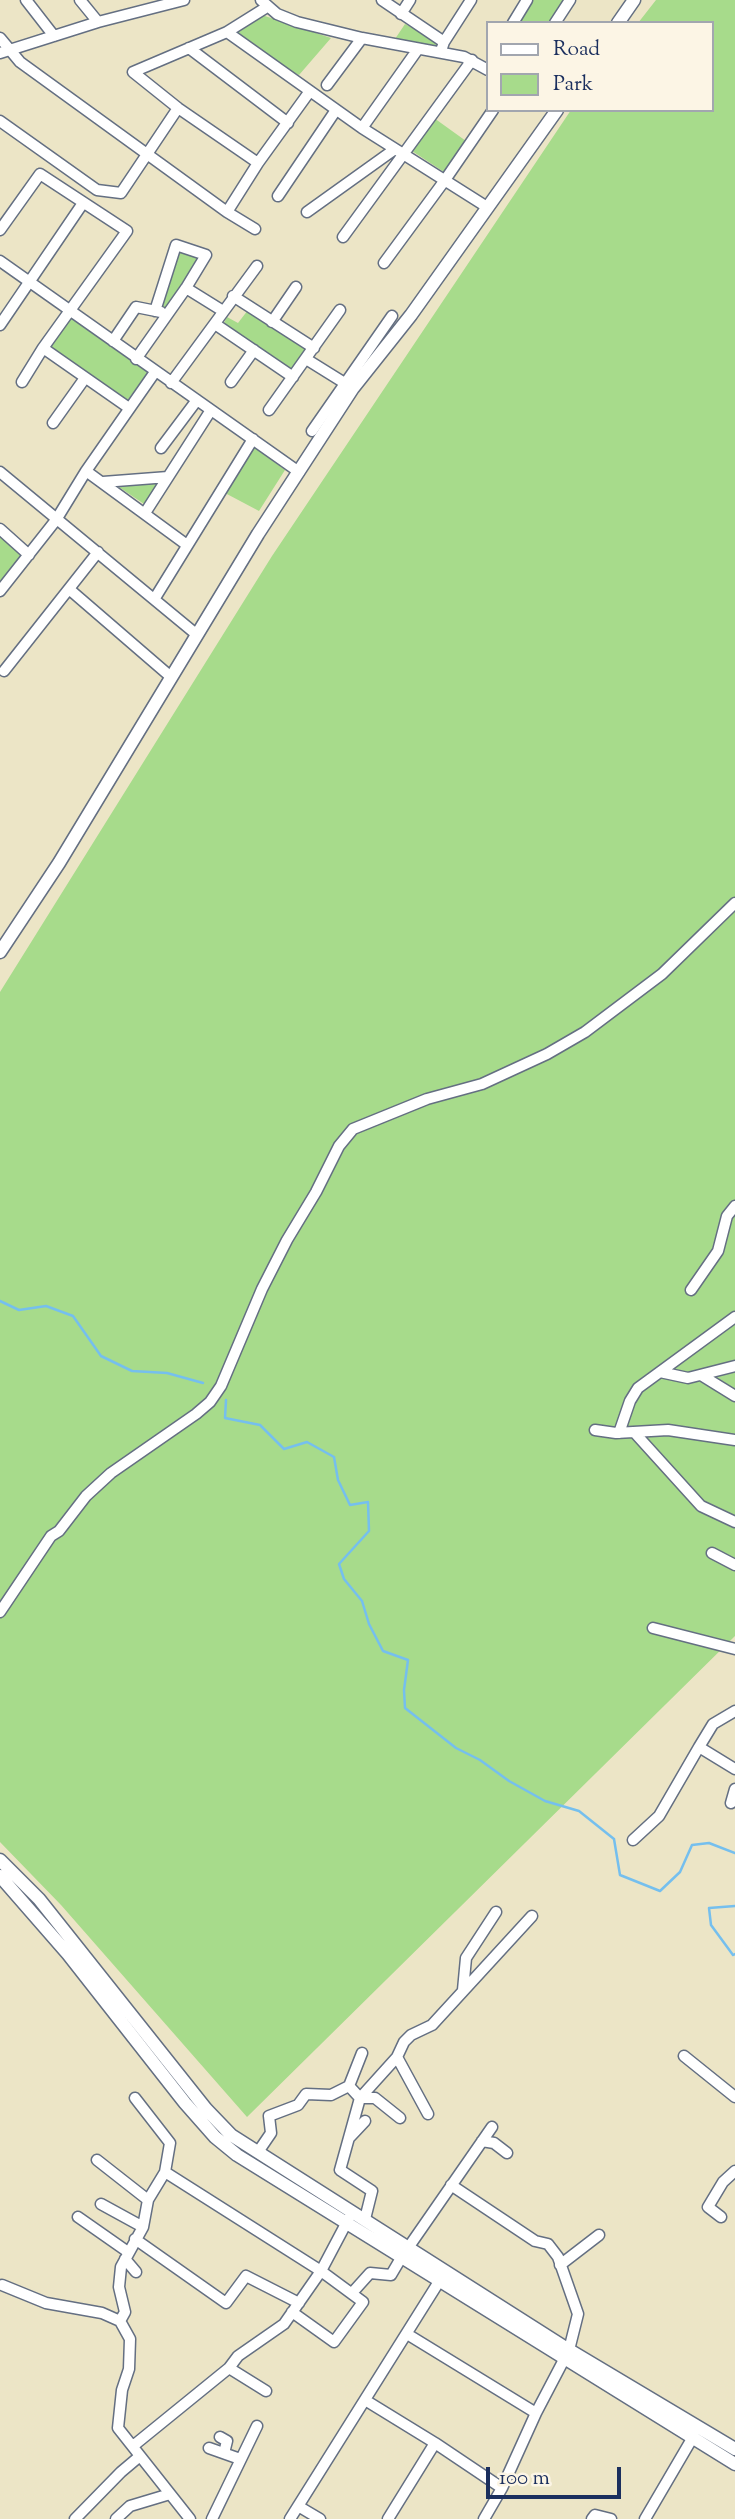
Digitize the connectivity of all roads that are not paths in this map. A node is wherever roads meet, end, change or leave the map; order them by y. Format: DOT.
graph roads {
  1 [pos="26,0"];
  2 [pos="80,0"];
  3 [pos="184,0"];
  4 [pos="382,0"];
  5 [pos="410,0"];
  6 [pos="471,0"];
  7 [pos="527,0"];
  8 [pos="570,0"];
  9 [pos="634,0"];
  10 [pos="264,3"];
  11 [pos="147,4"];
  12 [pos="401,14"];
  13 [pos="514,21"];
  14 [pos="556,21"];
  15 [pos="619,21"];
  16 [pos="98,22"];
  17 [pos="227,32"];
  18 [pos="54,36"];
  19 [pos="0,38"];
  20 [pos="362,38"];
  21 [pos="189,48"];
  22 [pos="443,48"];
  23 [pos="418,49"];
  24 [pos="5,52"];
  25 [pos="472,60"];
  26 [pos="486,69"];
  27 [pos="327,85"];
  28 [pos="310,91"];
  29 [pos="178,108"];
  30 [pos="337,110"];
  31 [pos="492,112"];
  32 [pos="553,112"];
  33 [pos="0,121"];
  34 [pos="288,123"];
  35 [pos="362,128"];
  36 [pos="399,151"];
  37 [pos="147,156"];
  38 [pos="258,163"];
  39 [pos="445,180"];
  40 [pos="278,195"];
  41 [pos="83,203"];
  42 [pos="487,207"];
  43 [pos="226,212"];
  44 [pos="307,212"];
  45 [pos="254,229"];
  46 [pos="0,230"];
  47 [pos="343,237"];
  48 [pos="0,261"];
  49 [pos="384,263"];
  50 [pos="257,266"];
  51 [pos="31,282"];
  52 [pos="296,287"];
  53 [pos="186,288"];
  54 [pos="233,296"];
  55 [pos="70,309"];
  56 [pos="340,310"];
  57 [pos="155,311"];
  58 [pos="223,311"];
  59 [pos="167,314"];
  60 [pos="392,316"];
  61 [pos="272,322"];
  62 [pos="215,324"];
  63 [pos="0,325"];
  64 [pos="113,341"];
  65 [pos="43,348"];
  66 [pos="314,348"];
  67 [pos="254,350"];
  68 [pos="136,359"];
  69 [pos="306,359"];
  70 [pos="155,372"];
  71 [pos="293,377"];
  72 [pos="85,378"];
  73 [pos="231,382"];
  74 [pos="22,383"];
  75 [pos="171,383"];
  76 [pos="349,386"];
  77 [pos="197,400"];
  78 [pos="129,408"];
  79 [pos="211,410"];
  80 [pos="269,410"];
  81 [pos="53,423"];
  82 [pos="312,431"];
  83 [pos="253,439"];
  84 [pos="161,448"];
  85 [pos="86,471"];
  86 [pos="0,472"];
  87 [pos="299,472"];
  88 [pos="168,477"];
  89 [pos="103,482"];
  90 [pos="145,513"];
  91 [pos="57,520"];
  92 [pos="0,529"];
  93 [pos="187,545"];
  94 [pos="98,552"];
  95 [pos="29,555"];
  96 [pos="69,589"];
  97 [pos="0,590"];
  98 [pos="155,598"];
  99 [pos="196,634"];
  100 [pos="4,671"];
  101 [pos="171,677"];
  102 [pos="735,903"];
  103 [pos="0,952"];
  104 [pos="735,1206"];
  105 [pos="691,1290"];
  106 [pos="735,1317"];
  107 [pos="735,1366"];
  108 [pos="660,1372"];
  109 [pos="701,1375"];
  110 [pos="735,1396"];
  111 [pos="595,1430"];
  112 [pos="634,1432"];
  113 [pos="620,1433"];
  114 [pos="735,1440"];
  115 [pos="735,1522"];
  116 [pos="712,1553"];
  117 [pos="735,1565"];
  118 [pos="0,1612"];
  119 [pos="653,1628"];
  120 [pos="735,1649"];
  121 [pos="735,1711"];
  122 [pos="699,1747"];
  123 [pos="735,1769"];
  124 [pos="735,1788"];
  125 [pos="731,1803"];
  126 [pos="633,1840"];
  127 [pos="0,1860"];
  128 [pos="0,1876"];
  129 [pos="496,1912"];
  130 [pos="532,1916"];
  131 [pos="463,1990"];
  132 [pos="362,2053"];
  133 [pos="684,2056"];
  134 [pos="397,2057"];
  135 [pos="349,2086"];
  136 [pos="735,2097"];
  137 [pos="135,2098"];
  138 [pos="360,2098"];
  139 [pos="428,2114"];
  140 [pos="400,2118"];
  141 [pos="365,2121"];
  142 [pos="492,2127"];
  143 [pos="347,2141"];
  144 [pos="482,2141"];
  145 [pos="258,2152"];
  146 [pos="507,2153"];
  147 [pos="97,2160"];
  148 [pos="735,2171"];
  149 [pos="165,2172"];
  150 [pos="451,2185"];
  151 [pos="148,2200"];
  152 [pos="101,2204"];
  153 [pos="78,2217"];
  154 [pos="349,2217"];
  155 [pos="721,2217"];
  156 [pos="365,2219"];
  157 [pos="143,2227"];
  158 [pos="599,2235"];
  159 [pos="135,2239"];
  160 [pos="405,2253"];
  161 [pos="127,2256"];
  162 [pos="561,2265"];
  163 [pos="321,2271"];
  164 [pos="136,2272"];
  165 [pos="440,2280"];
  166 [pos="2,2285"];
  167 [pos="352,2293"];
  168 [pos="296,2308"];
  169 [pos="120,2321"];
  170 [pos="407,2334"];
  171 [pos="567,2354"];
  172 [pos="229,2368"];
  173 [pos="266,2391"];
  174 [pos="365,2400"];
  175 [pos="536,2413"];
  176 [pos="257,2426"];
  177 [pos="220,2437"];
  178 [pos="693,2437"];
  179 [pos="435,2443"];
  180 [pos="133,2446"];
  181 [pos="209,2448"];
  182 [pos="735,2449"];
  183 [pos="224,2454"];
  184 [pos="140,2456"];
  185 [pos="240,2459"];
  186 [pos="735,2464"];
  187 [pos="502,2488"];
  188 [pos="170,2494"];
  189 [pos="298,2506"];
  190 [pos="75,2519"];
  191 [pos="116,2519"];
  192 [pos="190,2519"];
  193 [pos="212,2519"];
  194 [pos="290,2519"];
  195 [pos="320,2519"];
  196 [pos="388,2519"];
  197 [pos="484,2519"];
  198 [pos="592,2519"];
  199 [pos="611,2519"];
  200 [pos="645,2519"];
  1 -- 18 [label="street"];
  2 -- 16 [label="street"];
  3 -- 11 [label="street"];
  4 -- 12 [label="street"];
  5 -- 12 [label="street"];
  6 -- 22 [label="street"];
  7 -- 13 [label="street"];
  8 -- 14 [label="street"];
  9 -- 15 [label="street"];
  10 -- 17 [label="street"];
  10 -- 20 [label="street"];
  11 -- 16 [label="street"];
  12 -- 22 [label="street"];
  16 -- 18 [label="street"];
  17 -- 21 [label="street"];
  17 -- 28 [label="street"];
  18 -- 24 [label="street"];
  19 -- 24 [label="street"];
  20 -- 23 [label="street"];
  20 -- 27 [label="street"];
  21 -- 29 [label="street"];
  21 -- 34 [label="street"];
  22 -- 23 [label="street"];
  22 -- 25 [label="street"];
  23 -- 35 [label="street"];
  24 -- 37 [label="street"];
  25 -- 26 [label="street"];
  25 -- 36 [label="street"];
  28 -- 30 [label="street"];
  28 -- 34 [label="street"];
  29 -- 37 [label="street"];
  29 -- 38 [label="street"];
  30 -- 35 [label="street"];
  30 -- 40 [label="street"];
  31 -- 39 [label="street"];
  32 -- 42 [label="street"];
  33 -- 37 [label="street"];
  34 -- 38 [label="street"];
  35 -- 36 [label="street"];
  36 -- 39 [label="street"];
  36 -- 44 [label="street"];
  36 -- 47 [label="street"];
  37 -- 43 [label="street"];
  38 -- 43 [label="street"];
  39 -- 42 [label="street"];
  39 -- 49 [label="street"];
  41 -- 46 [label="street"];
  41 -- 51 [label="street"];
  41 -- 55 [label="street"];
  42 -- 76 [label="street"];
  43 -- 45 [label="street"];
  48 -- 51 [label="street"];
  50 -- 54 [label="street"];
  51 -- 55 [label="street"];
  51 -- 63 [label="street"];
  52 -- 61 [label="street"];
  53 -- 57 [label="street"];
  53 -- 58 [label="street"];
  53 -- 59 [label="street"];
  54 -- 58 [label="street"];
  54 -- 61 [label="street"];
  55 -- 64 [label="street"];
  55 -- 65 [label="street"];
  56 -- 66 [label="street"];
  57 -- 59 [label="street"];
  57 -- 64 [label="street"];
  58 -- 62 [label="street"];
  59 -- 68 [label="street"];
  60 -- 76 [label="street"];
  61 -- 66 [label="street"];
  62 -- 67 [label="street"];
  62 -- 75 [label="street"];
  64 -- 68 [label="street"];
  65 -- 72 [label="street"];
  65 -- 74 [label="street"];
  66 -- 69 [label="street"];
  67 -- 71 [label="street"];
  67 -- 73 [label="street"];
  68 -- 70 [label="street"];
  69 -- 71 [label="street"];
  69 -- 76 [label="street"];
  70 -- 75 [label="street"];
  70 -- 78 [label="street"];
  71 -- 80 [label="street"];
  72 -- 78 [label="street"];
  72 -- 81 [label="street"];
  75 -- 77 [label="street"];
  76 -- 82 [label="street"];
  76 -- 87 [label="street"];
  77 -- 79 [label="street"];
  77 -- 84 [label="street"];
  78 -- 85 [label="street"];
  79 -- 83 [label="street"];
  79 -- 88 [label="street"];
  83 -- 87 [label="street"];
  83 -- 93 [label="street"];
  85 -- 89 [label="street"];
  85 -- 91 [label="street"];
  86 -- 91 [label="street"];
  87 -- 99 [label="street"];
  88 -- 89 [label="street"];
  88 -- 90 [label="street"];
  89 -- 90 [label="street"];
  90 -- 93 [label="street"];
  91 -- 94 [label="street"];
  91 -- 95 [label="street"];
  92 -- 95 [label="street"];
  93 -- 98 [label="street"];
  94 -- 96 [label="street"];
  94 -- 98 [label="street"];
  95 -- 97 [label="street"];
  96 -- 100 [label="street"];
  96 -- 101 [label="street"];
  98 -- 99 [label="street"];
  99 -- 101 [label="street"];
  101 -- 103 [label="street"];
  102 -- 118 [label="street"];
  104 -- 105 [label="street"];
  106 -- 108 [label="street"];
  107 -- 109 [label="street"];
  108 -- 109 [label="street"];
  108 -- 113 [label="street"];
  109 -- 110 [label="street"];
  111 -- 113 [label="street"];
  112 -- 113 [label="street"];
  112 -- 114 [label="street"];
  112 -- 115 [label="street"];
  116 -- 117 [label="street"];
  119 -- 120 [label="street"];
  121 -- 122 [label="street"];
  122 -- 123 [label="street"];
  122 -- 126 [label="street"];
  124 -- 125 [label="street"];
  127 -- 145 [label="street"];
  128 -- 154 [label="street"];
  129 -- 131 [label="street"];
  130 -- 131 [label="street"];
  131 -- 134 [label="street"];
  132 -- 135 [label="street"];
  133 -- 136 [label="street"];
  134 -- 138 [label="street"];
  134 -- 139 [label="street"];
  135 -- 138 [label="street"];
  135 -- 145 [label="street"];
  137 -- 149 [label="street"];
  138 -- 140 [label="street"];
  138 -- 143 [label="street"];
  141 -- 143 [label="street"];
  142 -- 144 [label="street"];
  143 -- 156 [label="street"];
  144 -- 146 [label="street"];
  144 -- 150 [label="street"];
  145 -- 154 [label="street"];
  147 -- 151 [label="street"];
  148 -- 155 [label="street"];
  149 -- 151 [label="street"];
  149 -- 163 [label="street"];
  150 -- 160 [label="street"];
  150 -- 162 [label="street"];
  151 -- 157 [label="street"];
  152 -- 157 [label="street"];
  153 -- 161 [label="street"];
  154 -- 156 [label="street"];
  154 -- 160 [label="street"];
  154 -- 163 [label="street"];
  156 -- 160 [label="street"];
  157 -- 159 [label="street"];
  158 -- 162 [label="street"];
  159 -- 161 [label="street"];
  159 -- 168 [label="street"];
  160 -- 165 [label="street"];
  160 -- 167 [label="street"];
  160 -- 171 [label="street"];
  161 -- 164 [label="street"];
  161 -- 169 [label="street"];
  162 -- 171 [label="street"];
  163 -- 167 [label="street"];
  163 -- 168 [label="street"];
  165 -- 170 [label="street"];
  165 -- 171 [label="street"];
  166 -- 169 [label="street"];
  167 -- 168 [label="street"];
  168 -- 172 [label="street"];
  169 -- 180 [label="street"];
  170 -- 174 [label="street"];
  170 -- 175 [label="street"];
  171 -- 175 [label="street"];
  171 -- 178 [label="street"];
  171 -- 182 [label="street"];
  172 -- 173 [label="street"];
  172 -- 180 [label="street"];
  174 -- 179 [label="street"];
  174 -- 189 [label="street"];
  175 -- 187 [label="street"];
  176 -- 185 [label="street"];
  177 -- 183 [label="street"];
  178 -- 186 [label="street"];
  178 -- 200 [label="street"];
  179 -- 187 [label="street"];
  179 -- 196 [label="street"];
  180 -- 184 [label="street"];
  181 -- 183 [label="street"];
  183 -- 185 [label="street"];
  184 -- 188 [label="street"];
  184 -- 190 [label="street"];
  185 -- 193 [label="street"];
  187 -- 197 [label="street"];
  188 -- 191 [label="street"];
  188 -- 192 [label="street"];
  189 -- 194 [label="street"];
  189 -- 195 [label="street"];
  198 -- 199 [label="street"];
}
